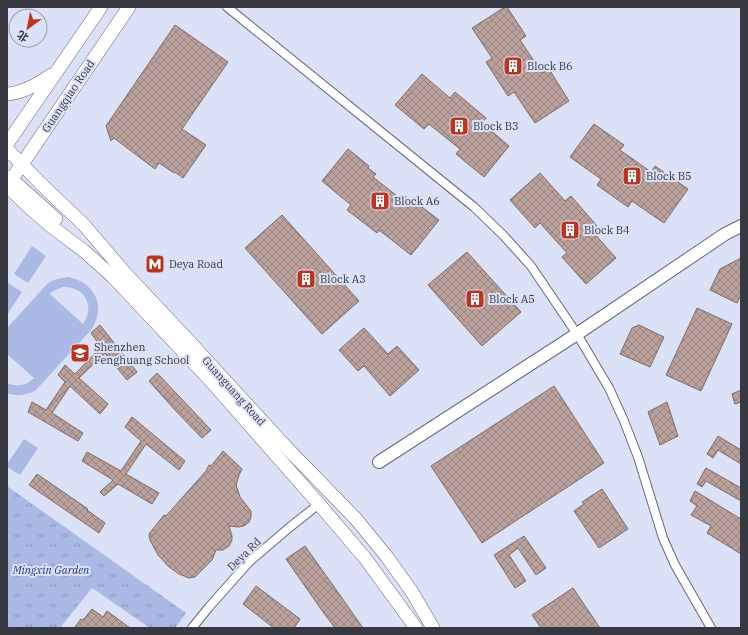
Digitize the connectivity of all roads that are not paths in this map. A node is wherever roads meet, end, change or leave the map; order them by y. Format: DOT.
graph roads {
  1 [pos="101,7"];
  2 [pos="129,7"];
  3 [pos="227,7"];
  4 [pos="57,71"];
  5 [pos="7,94"];
  6 [pos="7,144"];
  7 [pos="7,149"];
  8 [pos="21,165"];
  9 [pos="8,182"];
  10 [pos="741,226"];
  11 [pos="116,262"];
  12 [pos="577,334"];
  13 [pos="379,462"];
  14 [pos="319,504"];
  15 [pos="192,628"];
  16 [pos="416,628"];
  17 [pos="433,628"];
  18 [pos="711,628"];
  1 -- 4 [label="main road, Guangqiao Road"];
  2 -- 8 [label="main road, Guangqiao Road"];
  3 -- 12 [label="street"];
  4 -- 5 [label="main road"];
  4 -- 6 [label="main road, Guangqiao Road"];
  7 -- 8 [label="main road, Guanguang Road"];
  8 -- 9 [label="main road, Guangqiao Road"];
  8 -- 11 [label="main road, Guanguang Road"];
  9 -- 11 [label="main road"];
  9 -- 14 [label="main road, Guanguang Road"];
  10 -- 12 [label="street"];
  11 -- 17 [label="main road, Guanguang Road"];
  12 -- 13 [label="street"];
  12 -- 18 [label="street"];
  14 -- 15 [label="street, Deya Rd"];
  14 -- 16 [label="main road, Guanguang Road"];
}
